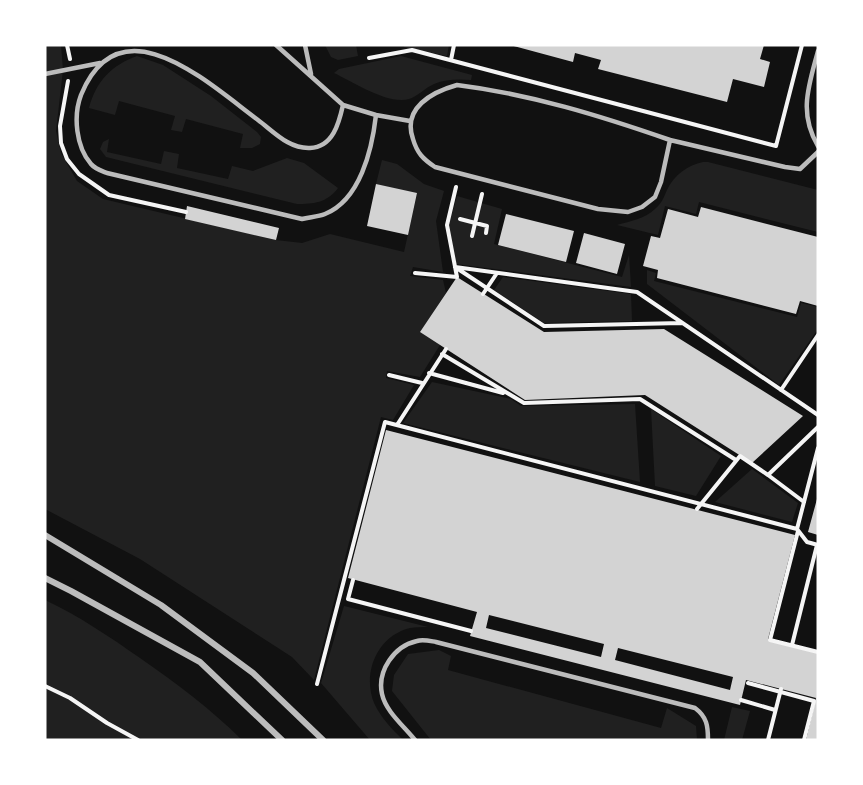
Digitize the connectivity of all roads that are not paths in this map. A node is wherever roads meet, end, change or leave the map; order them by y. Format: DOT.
graph roads {
  1 [pos="276,45"];
  2 [pos="305,45"];
  3 [pos="818,51"];
  4 [pos="100,63"];
  5 [pos="45,74"];
  6 [pos="312,75"];
  7 [pos="344,105"];
  8 [pos="376,115"];
  9 [pos="410,121"];
  10 [pos="670,140"];
  11 [pos="818,146"];
  12 [pos="818,152"];
  13 [pos="45,535"];
  14 [pos="45,578"];
  15 [pos="282,740"];
  16 [pos="324,740"];
  17 [pos="413,740"];
  18 [pos="708,740"];
  1 -- 6 [label="lane"];
  2 -- 6 [label="lane"];
  3 -- 11 [label="lane"];
  4 -- 5 [label="lane"];
  4 -- 7 [label="lane"];
  4 -- 8 [label="lane"];
  6 -- 7 [label="lane"];
  7 -- 8 [label="lane"];
  8 -- 9 [label="lane"];
  9 -- 10 [label="lane"];
  9 -- 10 [label="lane"];
  10 -- 12 [label="lane"];
  13 -- 16 [label="street"];
  14 -- 15 [label="street"];
  17 -- 18 [label="lane"];
}
